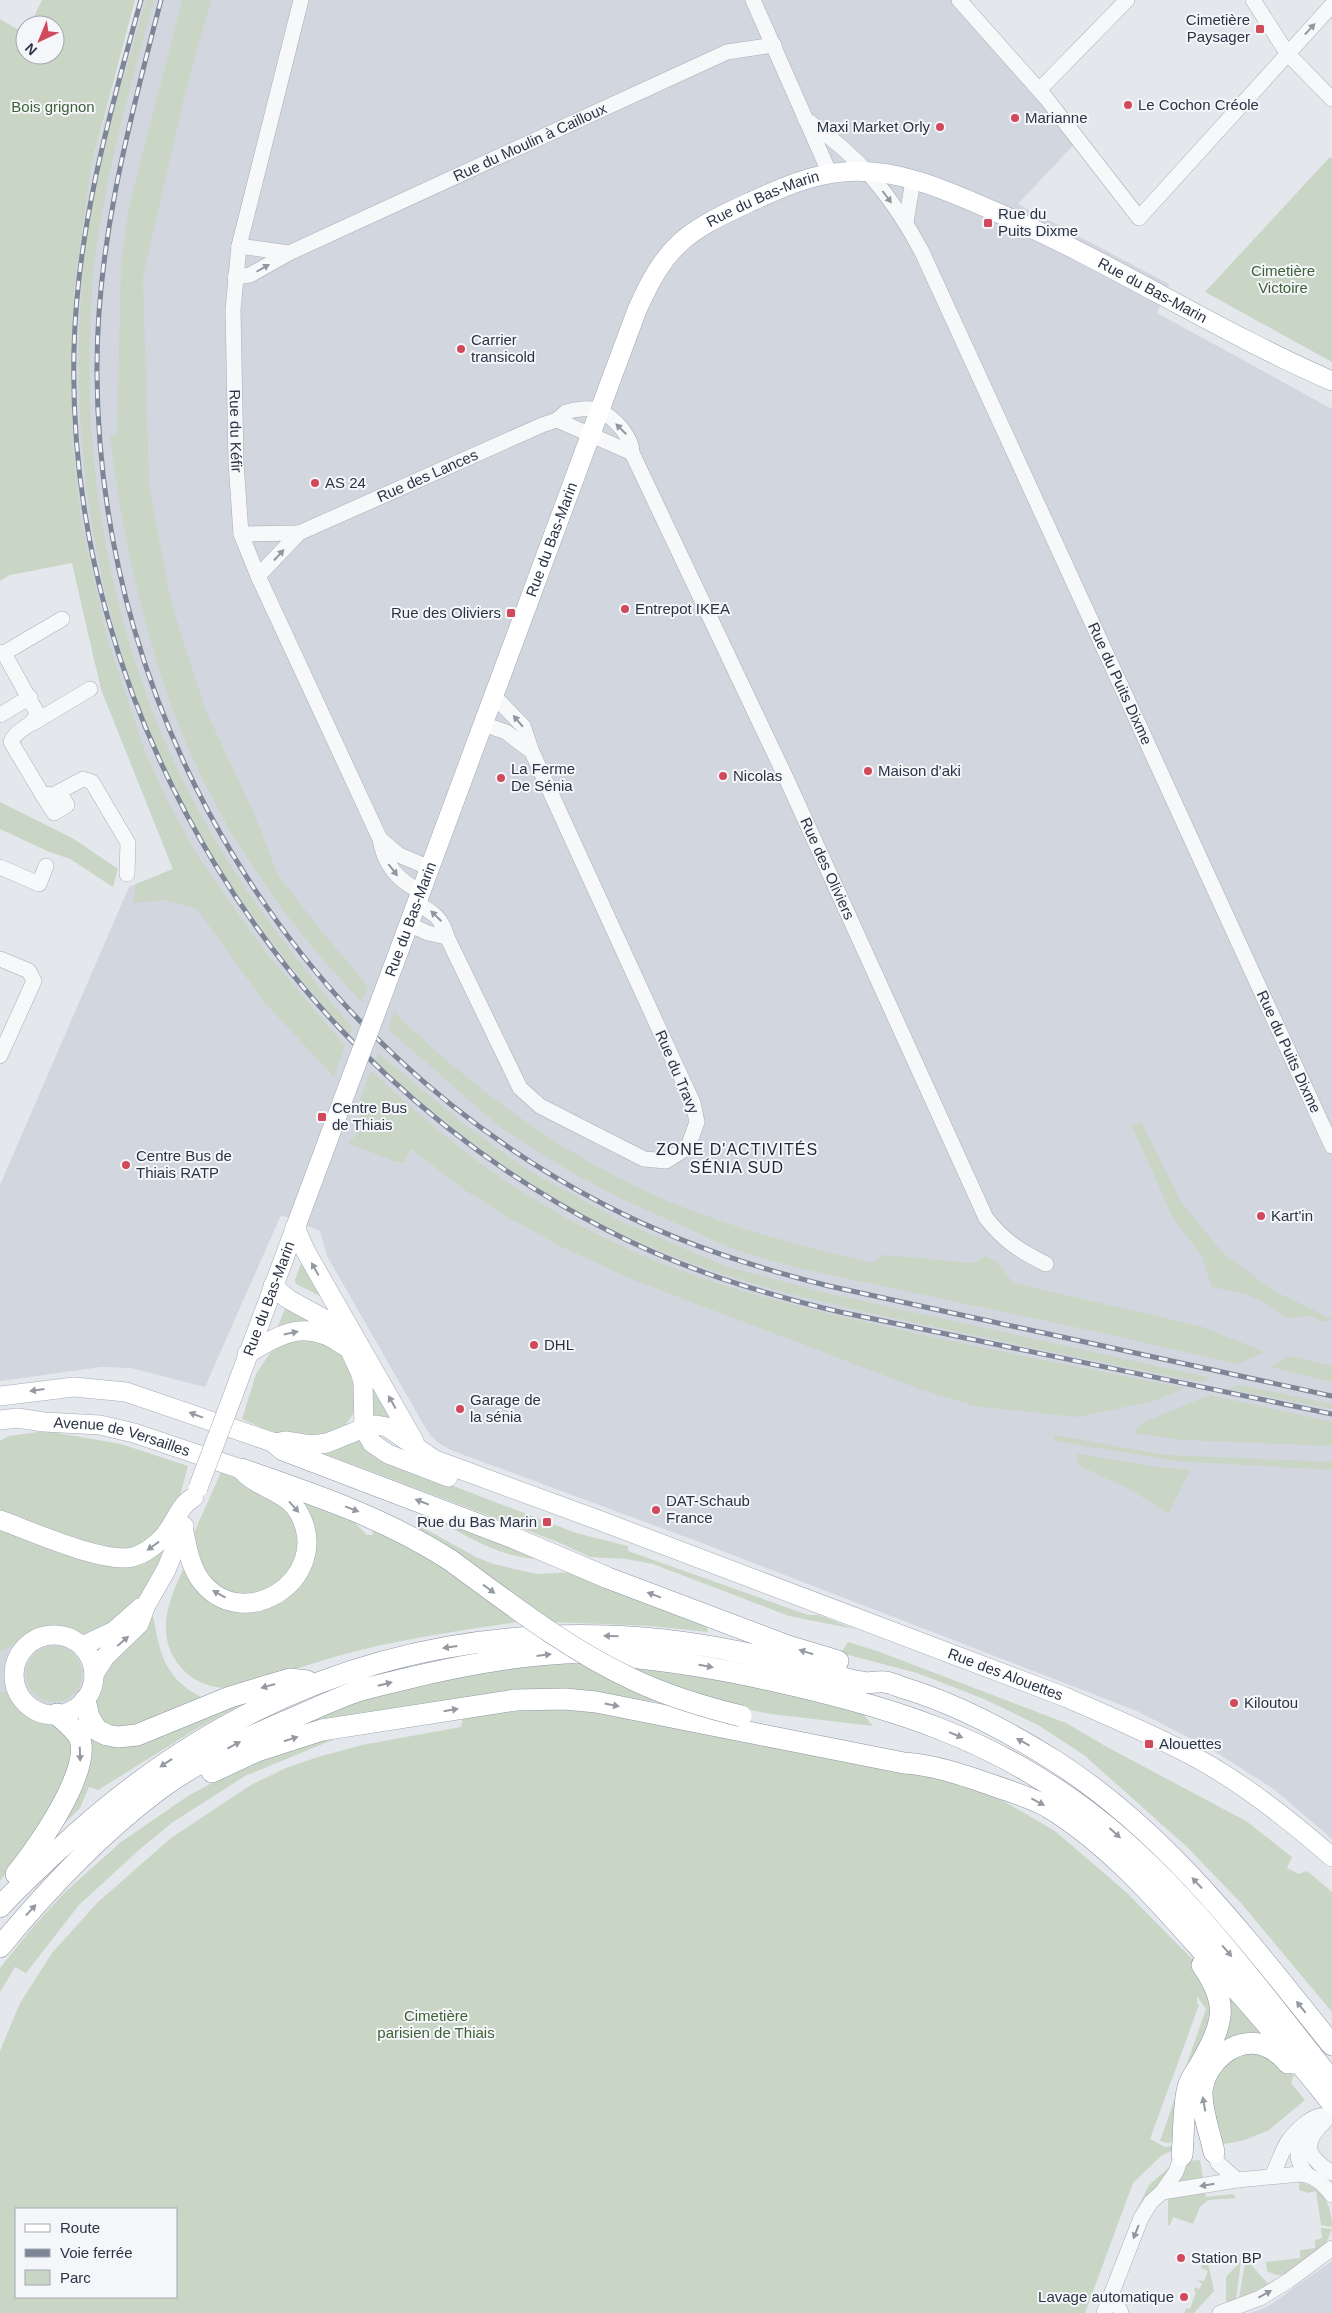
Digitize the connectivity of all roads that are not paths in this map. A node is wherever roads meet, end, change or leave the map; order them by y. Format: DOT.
graph roads {
  1 [pos="301,0"];
  2 [pos="753,0"];
  3 [pos="959,0"];
  4 [pos="1127,0"];
  5 [pos="1253,0"];
  6 [pos="1332,5"];
  7 [pos="774,45"];
  8 [pos="1287,53"];
  9 [pos="1039,90"];
  10 [pos="1332,99"];
  11 [pos="805,119"];
  12 [pos="868,172"];
  13 [pos="830,174"];
  14 [pos="913,180"];
  15 [pos="906,222"];
  16 [pos="239,246"];
  17 [pos="289,253"];
  18 [pos="235,277"];
  19 [pos="1286,361"];
  20 [pos="1332,381"];
  21 [pos="1332,392"];
  22 [pos="600,411"];
  23 [pos="558,420"];
  24 [pos="591,434"];
  25 [pos="632,453"];
  26 [pos="299,533"];
  27 [pos="241,534"];
  28 [pos="258,576"];
  29 [pos="62,618"];
  30 [pos="2,653"];
  31 [pos="90,689"];
  32 [pos="494,696"];
  33 [pos="30,697"];
  34 [pos="0,715"];
  35 [pos="33,723"];
  36 [pos="483,724"];
  37 [pos="532,752"];
  38 [pos="380,839"];
  39 [pos="46,866"];
  40 [pos="0,867"];
  41 [pos="430,868"];
  42 [pos="127,874"];
  43 [pos="418,897"];
  44 [pos="408,924"];
  45 [pos="446,937"];
  46 [pos="0,959"];
  47 [pos="0,1056"];
  48 [pos="1332,1146"];
  49 [pos="295,1227"];
  50 [pos="1046,1264"];
  51 [pos="273,1286"];
  52 [pos="338,1310"];
  53 [pos="351,1351"];
  54 [pos="247,1354"];
  55 [pos="0,1396"];
  56 [pos="0,1420"];
  57 [pos="44,1422"];
  58 [pos="364,1428"];
  59 [pos="0,1434"];
  60 [pos="275,1443"];
  61 [pos="416,1445"];
  62 [pos="241,1470"];
  63 [pos="196,1492"];
  64 [pos="0,1520"];
  65 [pos="183,1528"];
  66 [pos="651,1541"];
  67 [pos="146,1605"];
  68 [pos="82,1646"];
  69 [pos="94,1674"];
  70 [pos="882,1681"];
  71 [pos="316,1682"];
  72 [pos="85,1700"];
  73 [pos="57,1714"];
  74 [pos="916,1763"];
  75 [pos="136,1810"];
  76 [pos="1332,1857"];
  77 [pos="0,1894"];
  78 [pos="0,1907"];
  79 [pos="1181,1927"];
  80 [pos="0,1947"];
  81 [pos="1332,2045"];
  82 [pos="1309,2074"];
  83 [pos="1332,2081"];
  84 [pos="1323,2119"];
  85 [pos="1214,2152"];
  86 [pos="1182,2155"];
  87 [pos="1332,2173"];
  88 [pos="1308,2175"];
  89 [pos="1272,2176"];
  90 [pos="1237,2180"];
  91 [pos="1162,2192"];
  92 [pos="1332,2195"];
  93 [pos="1331,2249"];
  94 [pos="1112,2292"];
  95 [pos="1104,2313"];
  96 [pos="1121,2313"];
  97 [pos="1220,2313"];
  1 -- 16 [label="street, Rue du Kéfir"];
  2 -- 7 [label="street"];
  3 -- 9 [label="street"];
  4 -- 9 [label="street"];
  5 -- 8 [label="street"];
  8 -- 6 [label="street, one-way"];
  7 -- 11 [label="street"];
  7 -- 17 [label="street, Rue du Moulin à Cailloux"];
  8 -- 9 [label="street"];
  8 -- 10 [label="street"];
  11 -- 12 [label="street, Rue du Puits Dixme"];
  11 -- 13 [label="street"];
  12 -- 13 [label="main road, Rue du Bas-Marin"];
  12 -- 14 [label="main road, Rue du Bas-Marin"];
  12 -- 15 [label="street, Rue du Puits Dixme, one-way"];
  13 -- 22 [label="main road, Rue du Bas-Marin"];
  14 -- 15 [label="street"];
  14 -- 19 [label="main road, Rue du Bas-Marin"];
  15 -- 48 [label="street, Rue du Puits Dixme"];
  16 -- 17 [label="street"];
  16 -- 18 [label="street, Rue du Kéfir"];
  18 -- 17 [label="street, Rue du Moulin à Cailloux, one-way"];
  18 -- 27 [label="street, Rue du Kéfir"];
  19 -- 20 [label="main road, Rue du Bas-Marin"];
  19 -- 21 [label="main road, Rue du Bas-Marin"];
  22 -- 23 [label="street, Rue des Lances"];
  22 -- 24 [label="main road, Rue du Bas-Marin"];
  25 -- 22 [label="street, Rue des Oliviers, one-way"];
  23 -- 24 [label="street"];
  23 -- 26 [label="street, Rue des Lances"];
  24 -- 25 [label="street"];
  24 -- 32 [label="main road, Rue du Bas-Marin"];
  25 -- 50 [label="street, Rue des Oliviers"];
  26 -- 27 [label="street, Rue des Lances"];
  28 -- 26 [label="street, Rue des Lances, one-way"];
  27 -- 28 [label="street, Rue du Kéfir"];
  28 -- 38 [label="street, Rue du Kéfir"];
  29 -- 30 [label="street"];
  30 -- 33 [label="street"];
  31 -- 35 [label="street"];
  32 -- 36 [label="main road, Rue du Bas-Marin"];
  37 -- 32 [label="street, Rue du Travy, one-way"];
  33 -- 34 [label="street"];
  33 -- 35 [label="street"];
  35 -- 42 [label="street"];
  36 -- 37 [label="street, Rue du Travy"];
  36 -- 41 [label="main road, Rue du Bas-Marin"];
  37 -- 45 [label="street, Rue du Travy"];
  38 -- 41 [label="street, Rue du Kéfir"];
  38 -- 43 [label="street, Rue du Kéfir, one-way"];
  39 -- 40 [label="street"];
  41 -- 43 [label="main road, Rue du Bas-Marin"];
  43 -- 44 [label="main road, Rue du Bas-Marin"];
  45 -- 43 [label="street, Rue du Travy, one-way"];
  44 -- 45 [label="street"];
  44 -- 49 [label="main road, Rue du Bas-Marin, bridge"];
  46 -- 47 [label="street"];
  49 -- 51 [label="main road, Rue du Bas-Marin"];
  52 -- 49 [label="main road, one-way"];
  51 -- 52 [label="main road"];
  51 -- 53 [label="main road"];
  51 -- 54 [label="main road, Rue du Bas-Marin"];
  61 -- 52 [label="main road, one-way"];
  54 -- 53 [label="main road, one-way"];
  53 -- 58 [label="main road"];
  54 -- 63 [label="main road, Rue du Bas-Marin, bridge"];
  60 -- 55 [label="main road, one-way"];
  56 -- 57 [label="main road, Avenue de Versailles"];
  57 -- 59 [label="main road"];
  57 -- 62 [label="main road, Avenue de Versailles"];
  58 -- 60 [label="main road"];
  58 -- 61 [label="main road"];
  58 -- 66 [label="main road"];
  70 -- 60 [label="highway, one-way"];
  61 -- 66 [label="main road"];
  62 -- 65 [label="main road, Avenue de Versailles, one-way"];
  62 -- 74 [label="highway, one-way, bridge"];
  63 -- 64 [label="main road, one-way"];
  63 -- 65 [label="main road, Rue du Bas-Marin"];
  65 -- 67 [label="main road, Rue du Bas-Marin"];
  66 -- 76 [label="main road, Rue des Alouettes"];
  67 -- 68 [label="main road"];
  69 -- 67 [label="main road, Rue du Bas-Marin, one-way"];
  68 -- 69 [label="main road"];
  68 -- 73 [label="main road"];
  69 -- 72 [label="main road"];
  70 -- 71 [label="highway, one-way"];
  81 -- 70 [label="highway, one-way"];
  71 -- 72 [label="highway, one-way"];
  71 -- 78 [label="highway, one-way"];
  72 -- 73 [label="main road"];
  73 -- 77 [label="highway, one-way"];
  75 -- 74 [label="highway, one-way"];
  74 -- 79 [label="highway, one-way"];
  80 -- 75 [label="highway, one-way"];
  75 -- 83 [label="highway, one-way"];
  79 -- 82 [label="highway"];
  79 -- 86 [label="highway"];
  82 -- 84 [label="highway"];
  85 -- 82 [label="highway, one-way"];
  84 -- 87 [label="street"];
  84 -- 88 [label="street"];
  84 -- 89 [label="street"];
  85 -- 90 [label="street"];
  86 -- 91 [label="street"];
  88 -- 89 [label="street"];
  88 -- 92 [label="street"];
  89 -- 90 [label="street"];
  90 -- 91 [label="street, one-way"];
  91 -- 94 [label="street, one-way"];
  97 -- 93 [label="street, one-way"];
  94 -- 95 [label="street"];
  94 -- 96 [label="street"];
}
